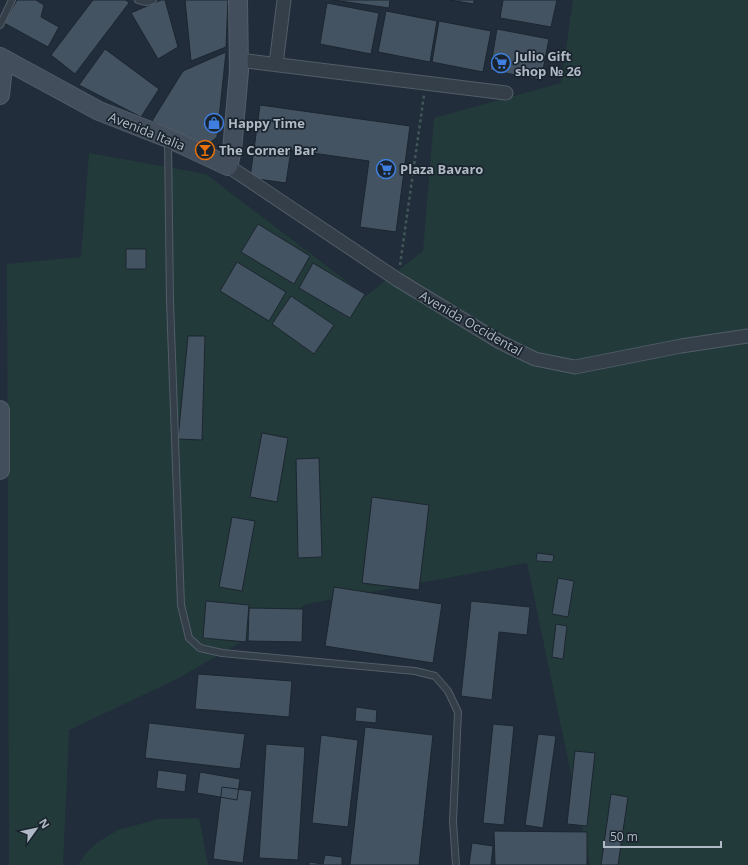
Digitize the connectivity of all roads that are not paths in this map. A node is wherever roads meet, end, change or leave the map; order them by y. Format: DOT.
graph roads {
  1 [pos="12,0"];
  2 [pos="138,0"];
  3 [pos="153,0"];
  4 [pos="238,0"];
  5 [pos="284,0"];
  6 [pos="0,25"];
  7 [pos="2,58"];
  8 [pos="239,60"];
  9 [pos="276,64"];
  10 [pos="506,93"];
  11 [pos="0,94"];
  12 [pos="168,138"];
  13 [pos="228,166"];
  14 [pos="748,336"];
  15 [pos="0,410"];
  16 [pos="0,470"];
  17 [pos="456,865"];
  1 -- 6 [label="lane"];
  2 -- 3 [label="lane"];
  4 -- 8 [label="street"];
  5 -- 9 [label="street"];
  7 -- 11 [label="street"];
  7 -- 12 [label="street, Avenida Italia"];
  8 -- 9 [label="street"];
  8 -- 13 [label="street"];
  9 -- 10 [label="street"];
  12 -- 13 [label="street, Avenida Italia"];
  12 -- 17 [label="lane"];
  13 -- 14 [label="street, Avenida Occidental"];
  15 -- 16 [label="street"];
}
